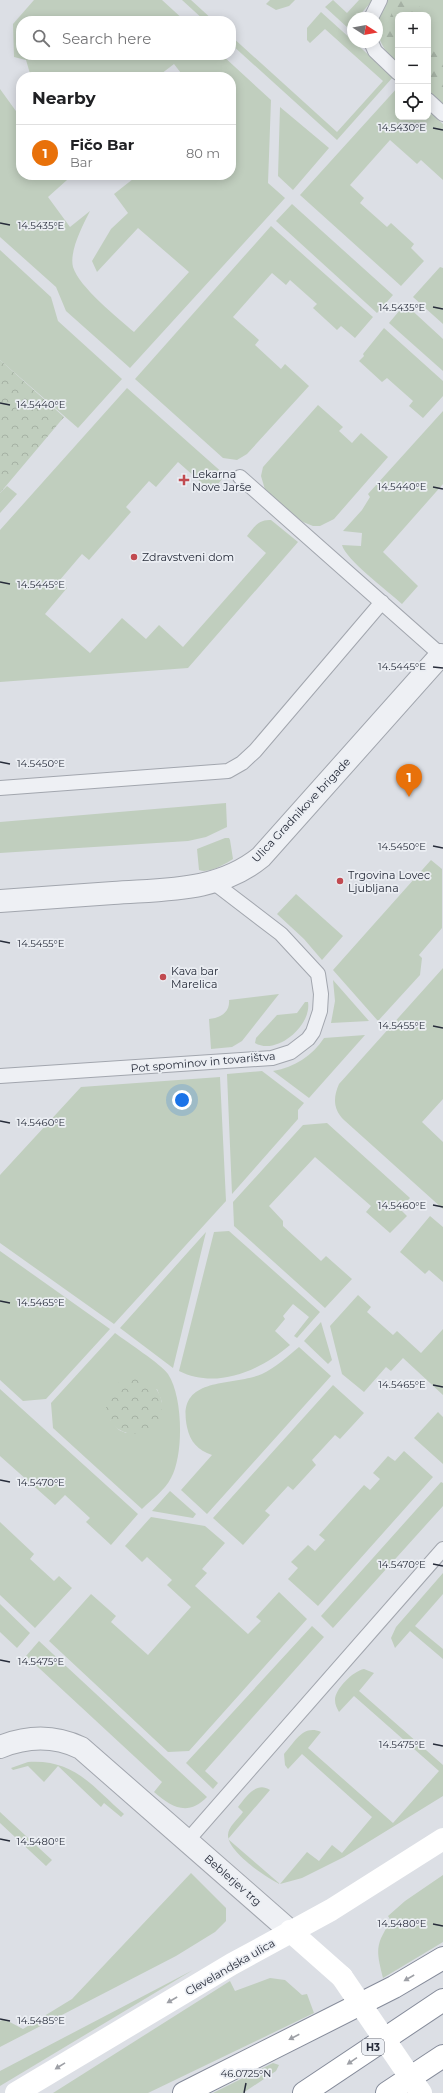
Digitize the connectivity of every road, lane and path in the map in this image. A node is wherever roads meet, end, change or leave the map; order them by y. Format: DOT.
graph roads {
  1 [pos="380,0"];
  2 [pos="374,12"];
  3 [pos="374,48"];
  4 [pos="395,70"];
  5 [pos="431,103"];
  6 [pos="443,114"];
  7 [pos="240,477"];
  8 [pos="382,602"];
  9 [pos="441,655"];
  10 [pos="0,788"];
  11 [pos="214,882"];
  12 [pos="0,901"];
  13 [pos="0,1076"];
  14 [pos="443,1549"];
  15 [pos="0,1747"];
  16 [pos="443,1839"];
  17 [pos="188,1840"];
  18 [pos="290,1931"];
  19 [pos="443,1958"];
  20 [pos="443,2000"];
  21 [pos="443,2056"];
  22 [pos="16,2093"];
  23 [pos="184,2093"];
  24 [pos="304,2093"];
  25 [pos="387,2093"];
  26 [pos="421,2093"];
  1 -- 2 [label="lane"];
  3 -- 4 [label="lane"];
  5 -- 6 [label="lane"];
  7 -- 8 [label="lane"];
  8 -- 9 [label="lane"];
  8 -- 10 [label="lane"];
  9 -- 11 [label="street, Ulica Gradnikove brigade"];
  11 -- 12 [label="street, Ulica Gradnikove brigade"];
  11 -- 13 [label="lane, Pot spominov in tovarištva"];
  14 -- 17 [label="lane"];
  15 -- 17 [label="street, Beblerjev trg"];
  16 -- 18 [label="main road, Clevelandska ulica"];
  17 -- 18 [label="street, Beblerjev trg"];
  18 -- 22 [label="main road, Clevelandska ulica, one-way"];
  18 -- 26 [label="main road, Beblerjev trg, bridge"];
  19 -- 23 [label="main road, one-way"];
  20 -- 24 [label="main road, H3, one-way"];
  21 -- 25 [label="main road"];
}
